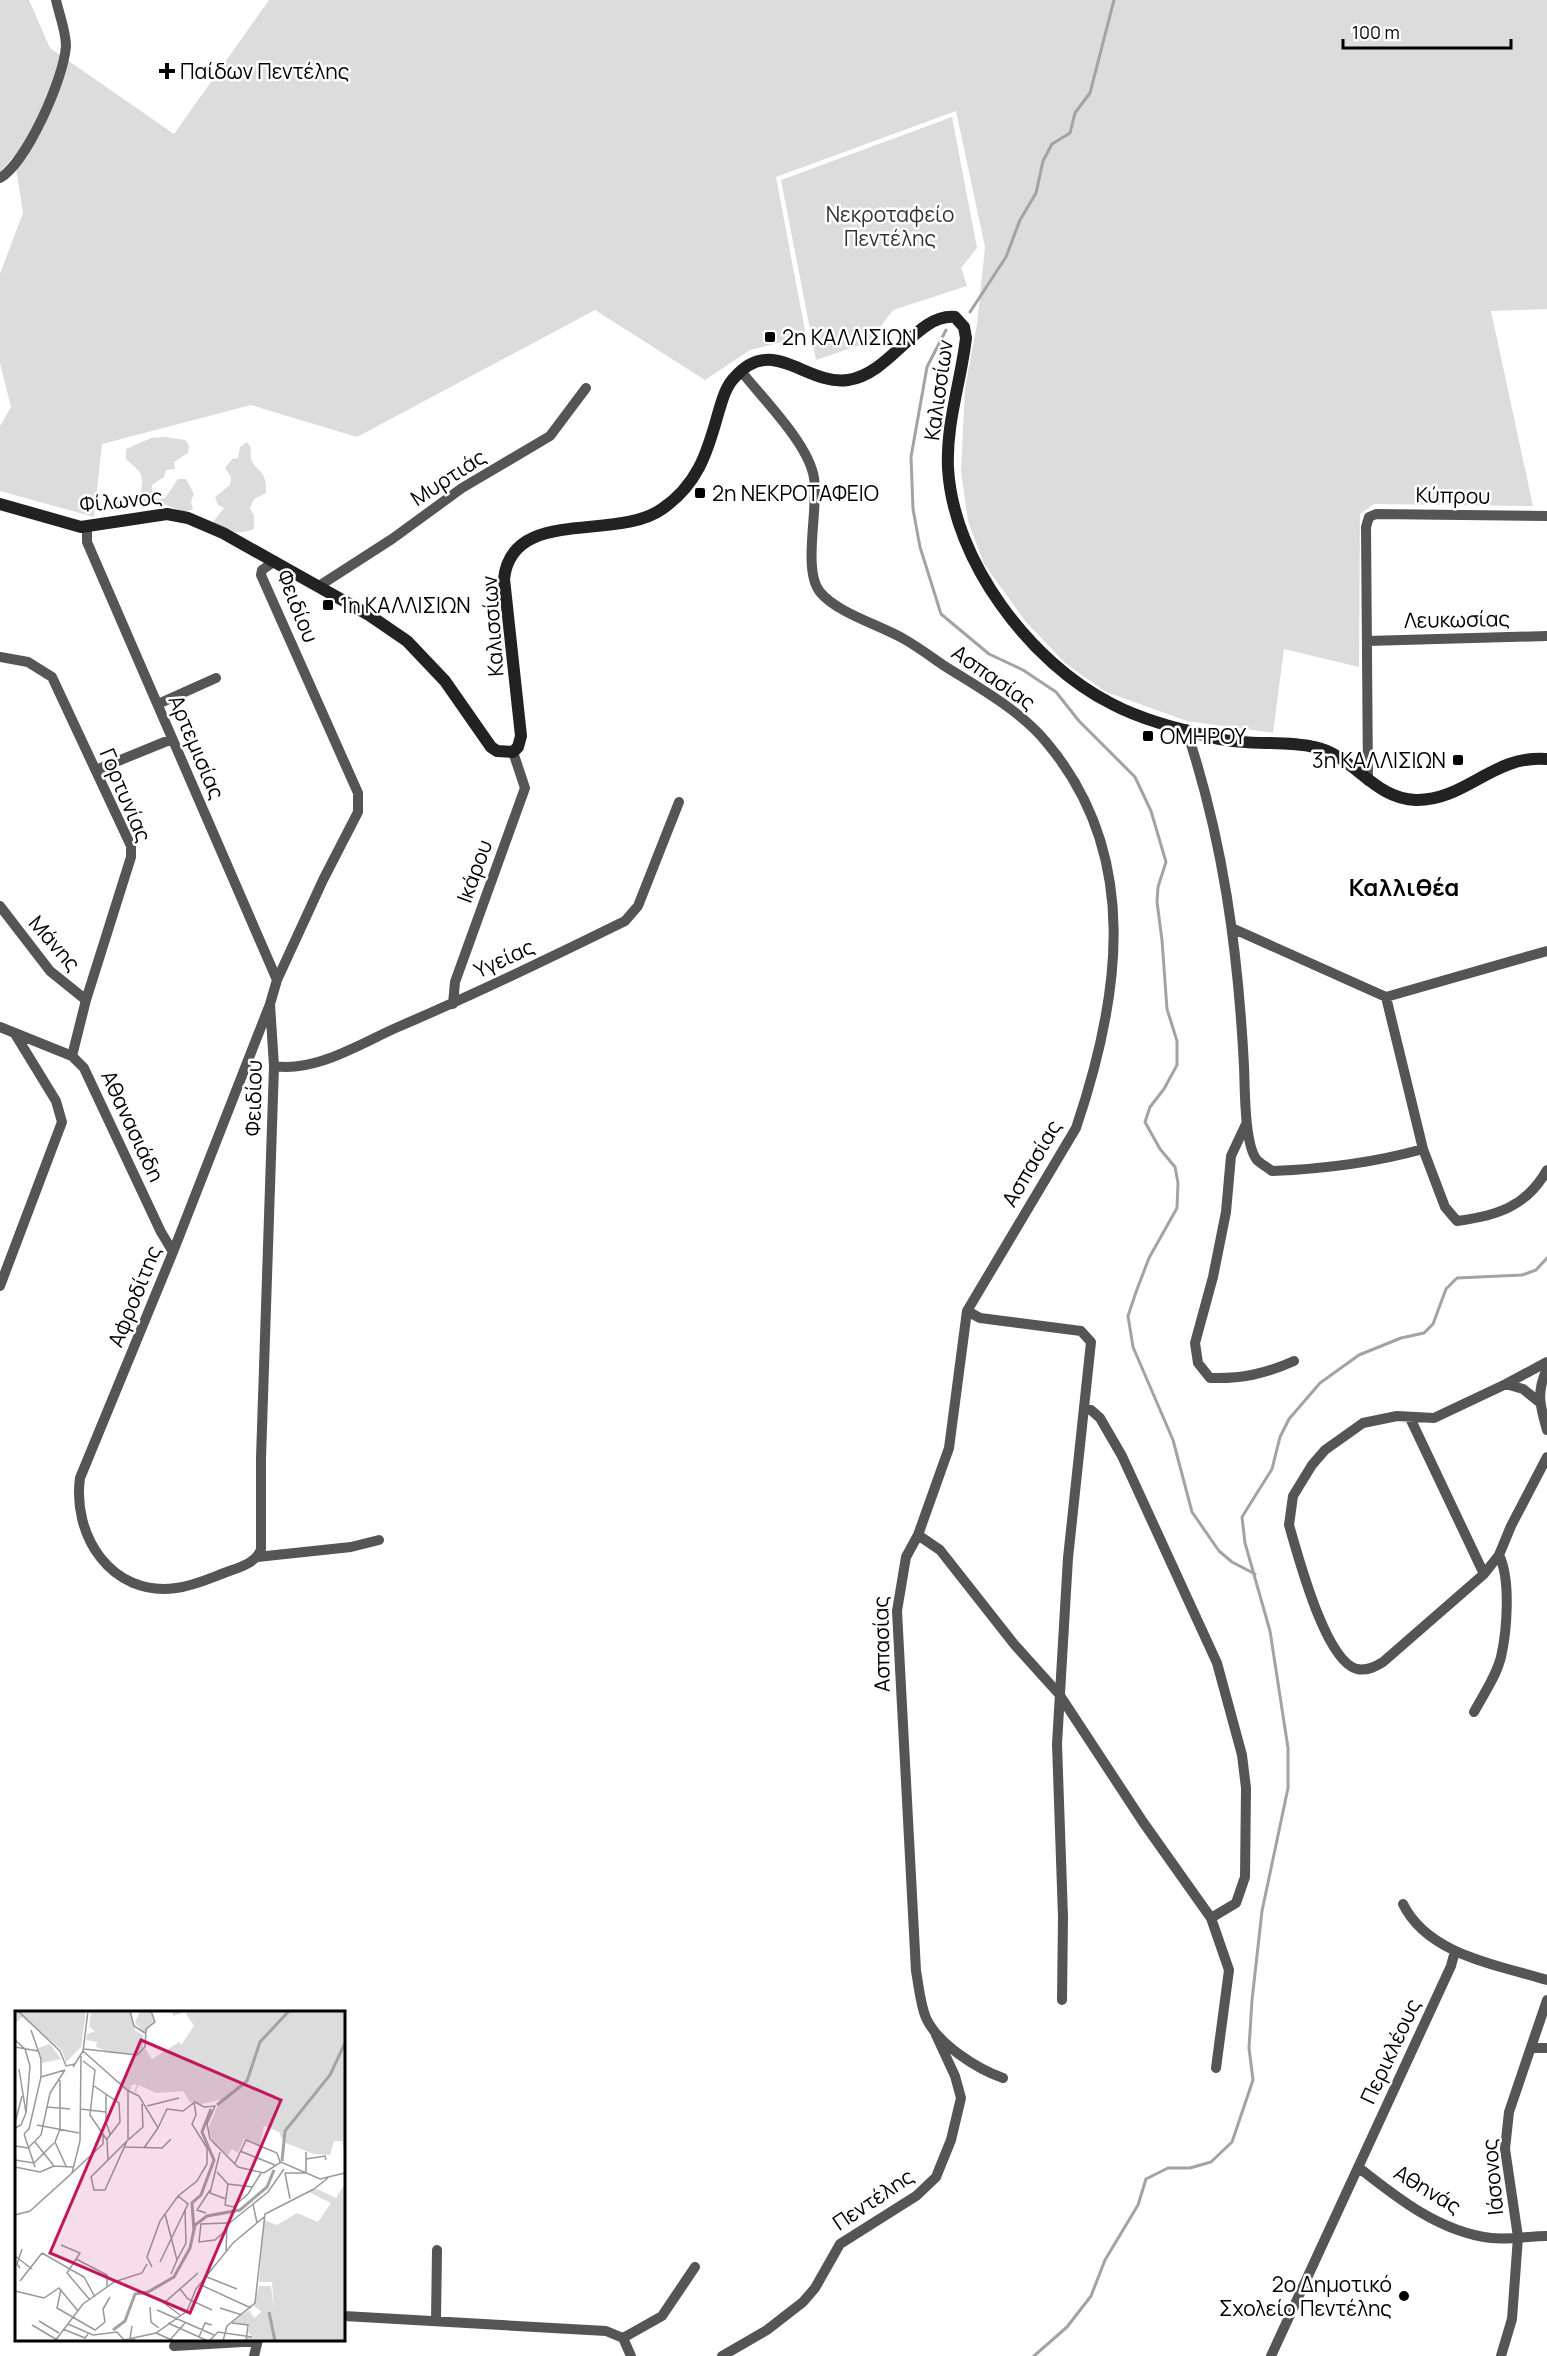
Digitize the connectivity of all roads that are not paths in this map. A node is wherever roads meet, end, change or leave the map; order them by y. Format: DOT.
graph roads {
  1 [pos="56,0"];
  2 [pos="0,178"];
  3 [pos="741,371"];
  4 [pos="586,388"];
  5 [pos="0,504"];
  6 [pos="1547,506"];
  7 [pos="1542,516"];
  8 [pos="87,527"];
  9 [pos="275,561"];
  10 [pos="319,586"];
  11 [pos="1547,636"];
  12 [pos="1367,641"];
  13 [pos="0,657"];
  14 [pos="216,678"];
  15 [pos="158,704"];
  16 [pos="1186,729"];
  17 [pos="172,739"];
  18 [pos="513,752"];
  19 [pos="1547,759"];
  20 [pos="96,770"];
  21 [pos="1368,781"];
  22 [pos="679,802"];
  23 [pos="0,906"];
  24 [pos="1234,929"];
  25 [pos="1547,951"];
  26 [pos="277,980"];
  27 [pos="1386,997"];
  28 [pos="86,1000"];
  29 [pos="270,1004"];
  30 [pos="453,1004"];
  31 [pos="0,1027"];
  32 [pos="15,1034"];
  33 [pos="72,1056"];
  34 [pos="274,1066"];
  35 [pos="1246,1124"];
  36 [pos="1424,1149"];
  37 [pos="1547,1170"];
  38 [pos="173,1252"];
  39 [pos="0,1286"];
  40 [pos="967,1311"];
  41 [pos="1294,1362"];
  42 [pos="1547,1362"];
  43 [pos="1547,1369"];
  44 [pos="1506,1384"];
  45 [pos="1538,1401"];
  46 [pos="1085,1409"];
  47 [pos="1410,1418"];
  48 [pos="1547,1430"];
  49 [pos="1547,1457"];
  50 [pos="918,1535"];
  51 [pos="379,1540"];
  52 [pos="1499,1555"];
  53 [pos="257,1557"];
  54 [pos="1484,1574"];
  55 [pos="1059,1694"];
  56 [pos="1474,1712"];
  57 [pos="1403,1904"];
  58 [pos="1211,1918"];
  59 [pos="1455,1951"];
  60 [pos="1547,1980"];
  61 [pos="1062,2000"];
  62 [pos="1547,2000"];
  63 [pos="935,2032"];
  64 [pos="1532,2048"];
  65 [pos="1547,2048"];
  66 [pos="1216,2068"];
  67 [pos="1003,2078"];
  68 [pos="1358,2167"];
  69 [pos="1547,2236"];
  70 [pos="1518,2237"];
  71 [pos="437,2250"];
  72 [pos="695,2267"];
  73 [pos="345,2316"];
  74 [pos="436,2320"];
  75 [pos="623,2338"];
  76 [pos="258,2341"];
  77 [pos="174,2346"];
  78 [pos="254,2356"];
  79 [pos="631,2356"];
  80 [pos="722,2356"];
  81 [pos="1271,2356"];
  82 [pos="1501,2356"];
  1 -- 2 [label="street"];
  3 -- 16 [label="main road, Καλισσίων"];
  3 -- 18 [label="main road, Καλισσίων"];
  3 -- 40 [label="street, Ασπασίας"];
  4 -- 10 [label="street, Μυρτιάς"];
  5 -- 8 [label="main road, Φίλωνος"];
  6 -- 7 [label="street"];
  7 -- 12 [label="street, Κύπρου"];
  8 -- 9 [label="main road, Φίλωνος"];
  8 -- 15 [label="street, Αρτεμισίας"];
  9 -- 10 [label="main road"];
  9 -- 26 [label="street, Φειδίου"];
  10 -- 18 [label="main road"];
  11 -- 12 [label="street, Λευκωσίας"];
  12 -- 21 [label="street"];
  13 -- 20 [label="street, Γορτυνίας"];
  14 -- 15 [label="street"];
  15 -- 17 [label="street, Αρτεμισίας"];
  16 -- 21 [label="main road, Καλισσίων"];
  16 -- 24 [label="street"];
  17 -- 20 [label="street"];
  17 -- 26 [label="street, Αρτεμισίας"];
  18 -- 30 [label="street, Ικάρου"];
  19 -- 21 [label="main road, Καλισσίων"];
  20 -- 28 [label="street, Γορτυνίας"];
  22 -- 30 [label="street, Υγείας"];
  23 -- 28 [label="street, Μάνης"];
  24 -- 27 [label="street"];
  24 -- 35 [label="street"];
  25 -- 27 [label="street"];
  26 -- 29 [label="street, Φειδίου"];
  27 -- 36 [label="street"];
  28 -- 33 [label="street, Γορτυνίας"];
  29 -- 34 [label="street, Φειδίου"];
  29 -- 38 [label="street, Αφροδίτης"];
  30 -- 34 [label="street, Υγείας"];
  31 -- 32 [label="street, Αθανασιάδη"];
  32 -- 33 [label="street, Αθανασιάδη"];
  32 -- 39 [label="street"];
  33 -- 38 [label="street, Αθανασιάδη"];
  34 -- 53 [label="street, Φειδίου"];
  35 -- 36 [label="street"];
  35 -- 41 [label="street"];
  36 -- 37 [label="street"];
  38 -- 53 [label="street, Αφροδίτης"];
  40 -- 46 [label="street"];
  40 -- 50 [label="street, Ασπασίας"];
  42 -- 44 [label="street"];
  43 -- 45 [label="street"];
  44 -- 45 [label="street"];
  44 -- 47 [label="street"];
  45 -- 48 [label="street"];
  46 -- 55 [label="street"];
  46 -- 58 [label="street"];
  47 -- 54 [label="street"];
  47 -- 54 [label="street"];
  49 -- 52 [label="street"];
  50 -- 55 [label="street"];
  50 -- 63 [label="street, Ασπασίας"];
  51 -- 53 [label="street"];
  52 -- 54 [label="street"];
  52 -- 56 [label="street"];
  55 -- 58 [label="street"];
  55 -- 61 [label="street"];
  57 -- 59 [label="street"];
  58 -- 66 [label="street"];
  59 -- 60 [label="street"];
  59 -- 68 [label="street, Περικλέους"];
  62 -- 64 [label="street, Ιάσονος"];
  63 -- 67 [label="street, Ασπασίας"];
  63 -- 80 [label="street, Πεντέλης"];
  64 -- 65 [label="street"];
  64 -- 70 [label="street, Ιάσονος"];
  68 -- 70 [label="street, Αθηνάς"];
  68 -- 81 [label="street, Περικλέους"];
  69 -- 70 [label="street, Αθηνάς"];
  70 -- 82 [label="street, Ιάσονος"];
  71 -- 74 [label="street"];
  72 -- 75 [label="street"];
  73 -- 74 [label="street"];
  74 -- 75 [label="street"];
  75 -- 79 [label="street"];
  76 -- 77 [label="street"];
  76 -- 78 [label="street"];
}
